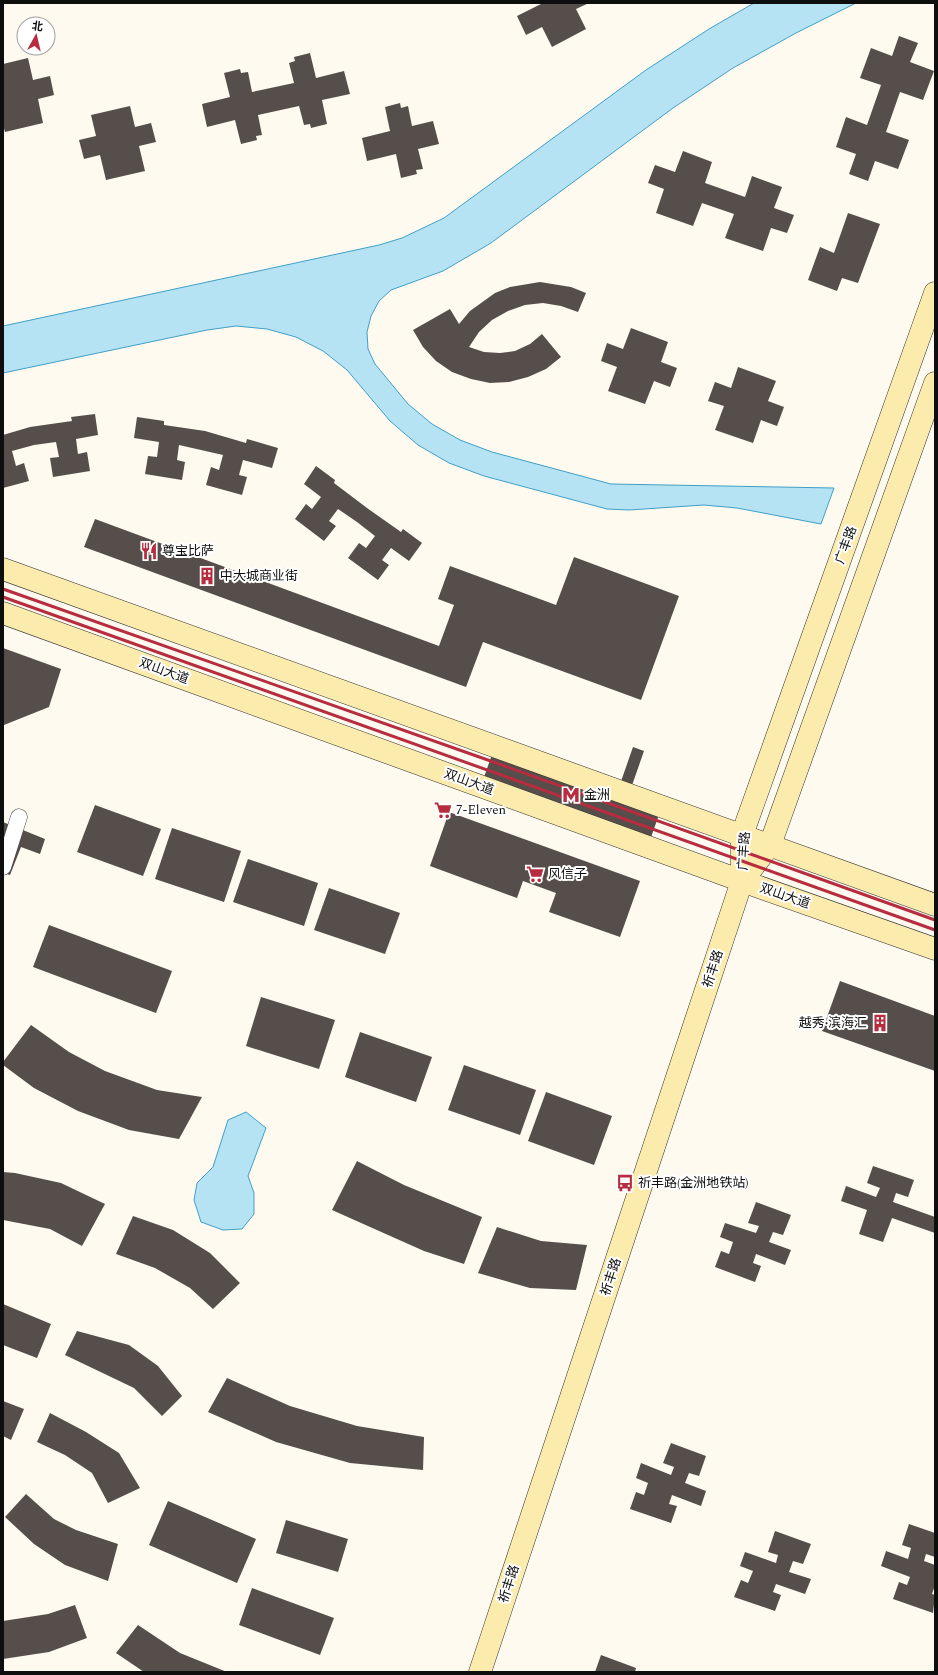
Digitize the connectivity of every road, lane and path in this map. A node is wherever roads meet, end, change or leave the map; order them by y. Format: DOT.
graph roads {
  1 [pos="935,294"];
  2 [pos="935,383"];
  3 [pos="3,570"];
  4 [pos="3,613"];
  5 [pos="19,817"];
  6 [pos="742,835"];
  7 [pos="770,845"];
  8 [pos="3,867"];
  9 [pos="742,881"];
  10 [pos="935,905"];
  11 [pos="935,949"];
  12 [pos="480,1672"];
  1 -- 6 [label="street, 广丰路"];
  2 -- 7 [label="street, 广丰路"];
  3 -- 6 [label="street"];
  4 -- 9 [label="street, 双山大道"];
  5 -- 8 [label="street"];
  6 -- 7 [label="street"];
  6 -- 9 [label="street, 广丰路"];
  7 -- 9 [label="street, 广丰路"];
  7 -- 10 [label="street"];
  9 -- 11 [label="street, 双山大道"];
  9 -- 12 [label="street, 祈丰路"];
}
